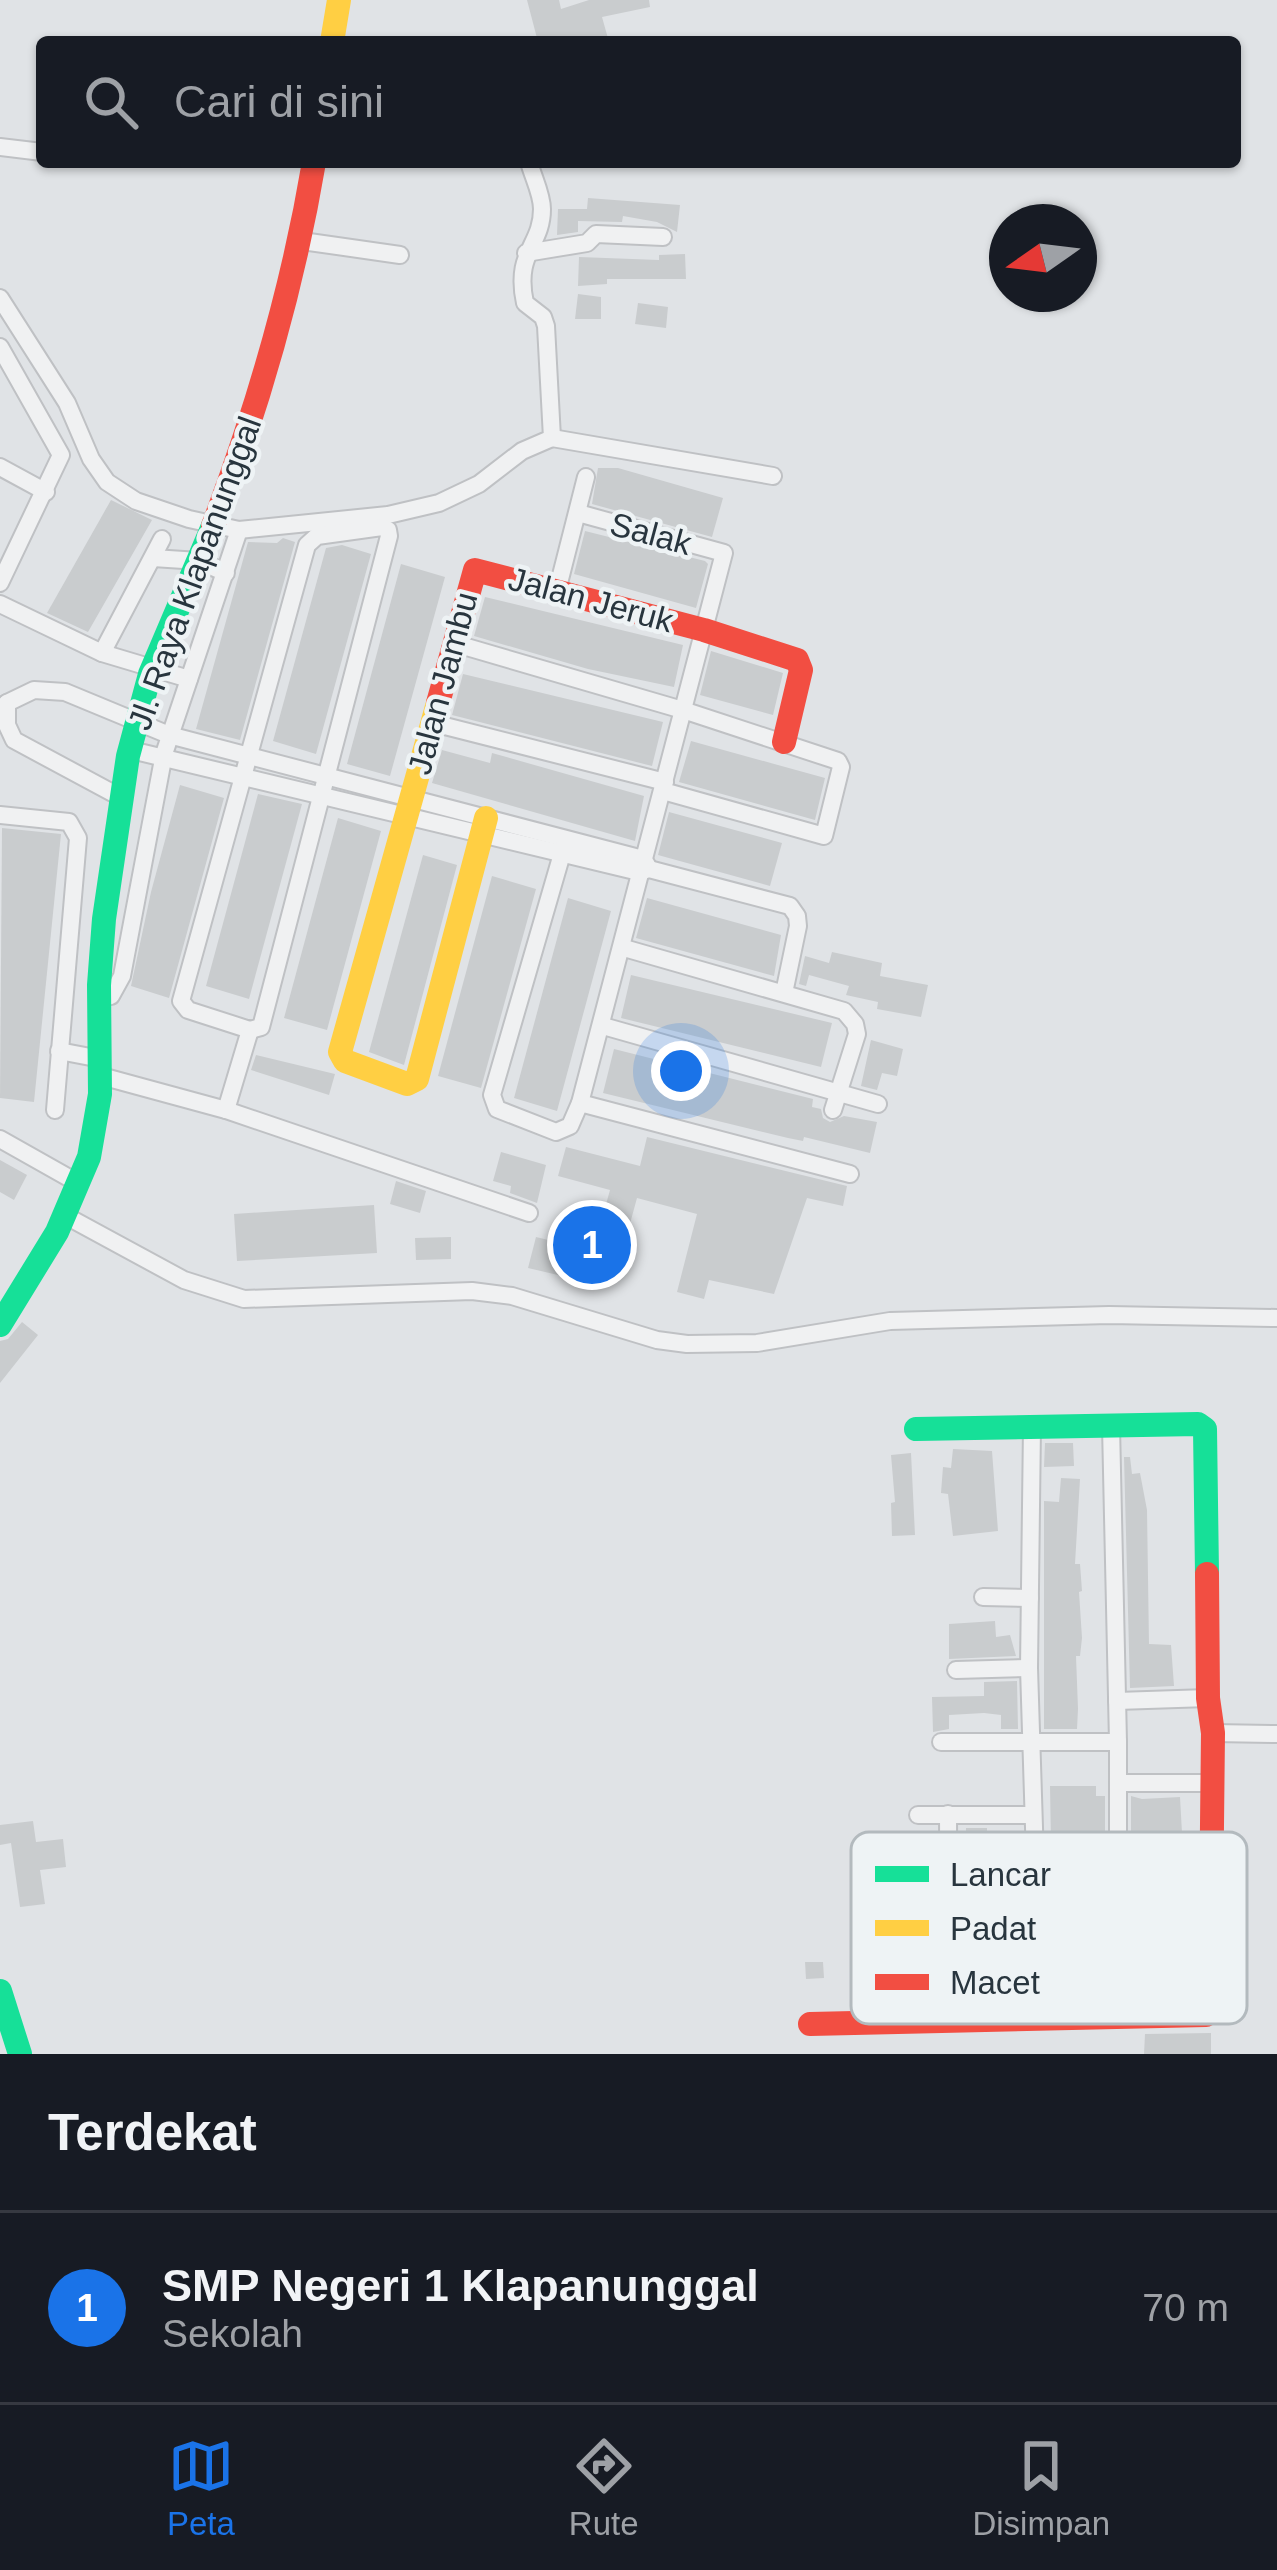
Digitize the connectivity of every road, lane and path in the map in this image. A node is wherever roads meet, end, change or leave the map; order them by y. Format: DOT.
graph roads {
  1 [pos="338,0"];
  2 [pos="333,36"];
  3 [pos="0,147"];
  4 [pos="36,151"];
  5 [pos="313,168"];
  6 [pos="531,168"];
  7 [pos="663,237"];
  8 [pos="302,241"];
  9 [pos="526,253"];
  10 [pos="400,255"];
  11 [pos="0,298"];
  12 [pos="0,346"];
  13 [pos="0,371"];
  14 [pos="23,384"];
  15 [pos="552,438"];
  16 [pos="0,467"];
  17 [pos="773,476"];
  18 [pos="586,477"];
  19 [pos="46,492"];
  20 [pos="578,513"];
  21 [pos="226,527"];
  22 [pos="162,538"];
  23 [pos="153,558"];
  24 [pos="200,561"];
  25 [pos="478,569"];
  26 [pos="226,573"];
  27 [pos="0,583"];
  28 [pos="557,591"];
  29 [pos="0,604"];
  30 [pos="704,630"];
  31 [pos="453,643"];
  32 [pos="102,653"];
  33 [pos="153,666"];
  34 [pos="190,679"];
  35 [pos="3,700"];
  36 [pos="686,711"];
  37 [pos="135,722"];
  38 [pos="434,723"];
  39 [pos="169,735"];
  40 [pos="784,742"];
  41 [pos="131,750"];
  42 [pos="164,754"];
  43 [pos="251,754"];
  44 [pos="244,775"];
  45 [pos="325,786"];
  46 [pos="664,787"];
  47 [pos="120,797"];
  48 [pos="408,807"];
  49 [pos="0,815"];
  50 [pos="483,826"];
  51 [pos="564,847"];
  52 [pos="644,866"];
  53 [pos="624,948"];
  54 [pos="784,993"];
  55 [pos="99,998"];
  56 [pos="603,1026"];
  57 [pos="250,1030"];
  58 [pos="59,1051"];
  59 [pos="101,1068"];
  60 [pos="836,1101"];
  61 [pos="580,1103"];
  62 [pos="878,1104"];
  63 [pos="55,1110"];
  64 [pos="226,1110"];
  65 [pos="0,1139"];
  66 [pos="850,1174"];
  67 [pos="78,1183"];
  68 [pos="529,1213"];
  69 [pos="67,1216"];
  70 [pos="1277,1318"];
  71 [pos="1,1320"];
  72 [pos="1032,1426"];
  73 [pos="1112,1426"];
  74 [pos="916,1430"];
  75 [pos="983,1597"];
  76 [pos="1030,1598"];
  77 [pos="1029,1667"];
  78 [pos="956,1670"];
  79 [pos="1208,1698"];
  80 [pos="1117,1701"];
  81 [pos="1213,1733"];
  82 [pos="1277,1734"];
  83 [pos="941,1742"];
  84 [pos="1118,1742"];
  85 [pos="1030,1743"];
  86 [pos="1118,1783"];
  87 [pos="1212,1783"];
  88 [pos="918,1814"];
  89 [pos="948,1814"];
  90 [pos="1031,1815"];
  91 [pos="948,1832"];
  92 [pos="1032,1832"];
  93 [pos="1118,1832"];
  94 [pos="1212,1832"];
  95 [pos="0,1991"];
  96 [pos="851,2022"];
  97 [pos="810,2024"];
  98 [pos="20,2054"];
  1 -- 2 [label="street"];
  3 -- 4 [label="street"];
  5 -- 8 [label="street, Jl. Raya Klapanunggal"];
  6 -- 9 [label="street"];
  7 -- 9 [label="street"];
  8 -- 10 [label="street"];
  8 -- 21 [label="street, Jl. Raya Klapanunggal"];
  9 -- 15 [label="street"];
  11 -- 21 [label="street"];
  12 -- 14 [label="street"];
  13 -- 14 [label="street"];
  14 -- 19 [label="street"];
  15 -- 17 [label="street"];
  15 -- 21 [label="street"];
  16 -- 19 [label="street"];
  18 -- 20 [label="street"];
  19 -- 27 [label="street"];
  20 -- 28 [label="street"];
  20 -- 30 [label="street, Salak"];
  21 -- 24 [label="street, Jl. Raya Klapanunggal"];
  21 -- 26 [label="street"];
  22 -- 23 [label="street"];
  23 -- 24 [label="street"];
  23 -- 32 [label="street"];
  24 -- 26 [label="street"];
  24 -- 33 [label="street, Jl. Raya Klapanunggal"];
  25 -- 28 [label="street, Jalan Jeruk"];
  25 -- 31 [label="street, Jalan Jambu"];
  26 -- 34 [label="street"];
  28 -- 30 [label="street, Jalan Jeruk"];
  29 -- 32 [label="street"];
  30 -- 36 [label="street"];
  30 -- 40 [label="street, Jalan Jeruk"];
  31 -- 36 [label="street"];
  31 -- 38 [label="street, Jalan Jambu"];
  32 -- 33 [label="street"];
  33 -- 34 [label="street"];
  33 -- 37 [label="street, Jl. Raya Klapanunggal"];
  34 -- 39 [label="street"];
  35 -- 37 [label="street"];
  35 -- 47 [label="street"];
  36 -- 40 [label="street"];
  36 -- 46 [label="street"];
  37 -- 39 [label="street"];
  37 -- 41 [label="street, Jl. Raya Klapanunggal"];
  38 -- 46 [label="street"];
  38 -- 48 [label="street, Jalan Jambu"];
  39 -- 42 [label="street"];
  39 -- 43 [label="street"];
  40 -- 46 [label="street"];
  41 -- 42 [label="street"];
  41 -- 47 [label="street, Jl. Raya Klapanunggal"];
  42 -- 44 [label="street"];
  42 -- 55 [label="street"];
  43 -- 44 [label="street"];
  43 -- 45 [label="street"];
  43 -- 45 [label="street"];
  44 -- 45 [label="street"];
  44 -- 57 [label="street"];
  45 -- 48 [label="street"];
  45 -- 57 [label="street"];
  46 -- 52 [label="street"];
  47 -- 55 [label="street, Jl. Raya Klapanunggal"];
  48 -- 50 [label="street"];
  48 -- 50 [label="street, Jalan Jambu"];
  49 -- 58 [label="street"];
  50 -- 51 [label="street"];
  51 -- 52 [label="street"];
  51 -- 61 [label="street"];
  52 -- 53 [label="street"];
  52 -- 54 [label="street"];
  53 -- 54 [label="street"];
  53 -- 56 [label="street"];
  54 -- 60 [label="street"];
  55 -- 59 [label="street, Jl. Raya Klapanunggal"];
  56 -- 60 [label="street"];
  56 -- 61 [label="street"];
  57 -- 64 [label="street"];
  58 -- 59 [label="street"];
  58 -- 63 [label="street"];
  59 -- 64 [label="street"];
  59 -- 67 [label="street, Jl. Raya Klapanunggal"];
  60 -- 62 [label="street"];
  61 -- 66 [label="street"];
  64 -- 68 [label="street"];
  65 -- 67 [label="street"];
  67 -- 69 [label="street, Jl. Raya Klapanunggal"];
  69 -- 70 [label="street"];
  69 -- 71 [label="street, Jl. Raya Klapanunggal"];
  72 -- 73 [label="street"];
  72 -- 74 [label="street"];
  72 -- 76 [label="street"];
  73 -- 79 [label="street"];
  73 -- 80 [label="street"];
  75 -- 76 [label="street"];
  76 -- 77 [label="street"];
  77 -- 78 [label="street"];
  77 -- 85 [label="street"];
  79 -- 80 [label="street"];
  79 -- 81 [label="street"];
  80 -- 84 [label="street"];
  81 -- 82 [label="street"];
  81 -- 87 [label="street"];
  83 -- 85 [label="street"];
  84 -- 85 [label="street"];
  84 -- 86 [label="street"];
  85 -- 90 [label="street"];
  86 -- 87 [label="street"];
  86 -- 93 [label="street"];
  87 -- 94 [label="street"];
  88 -- 89 [label="street"];
  89 -- 90 [label="street"];
  89 -- 91 [label="street"];
  90 -- 92 [label="street"];
  95 -- 98 [label="street"];
  96 -- 97 [label="street"];
}
